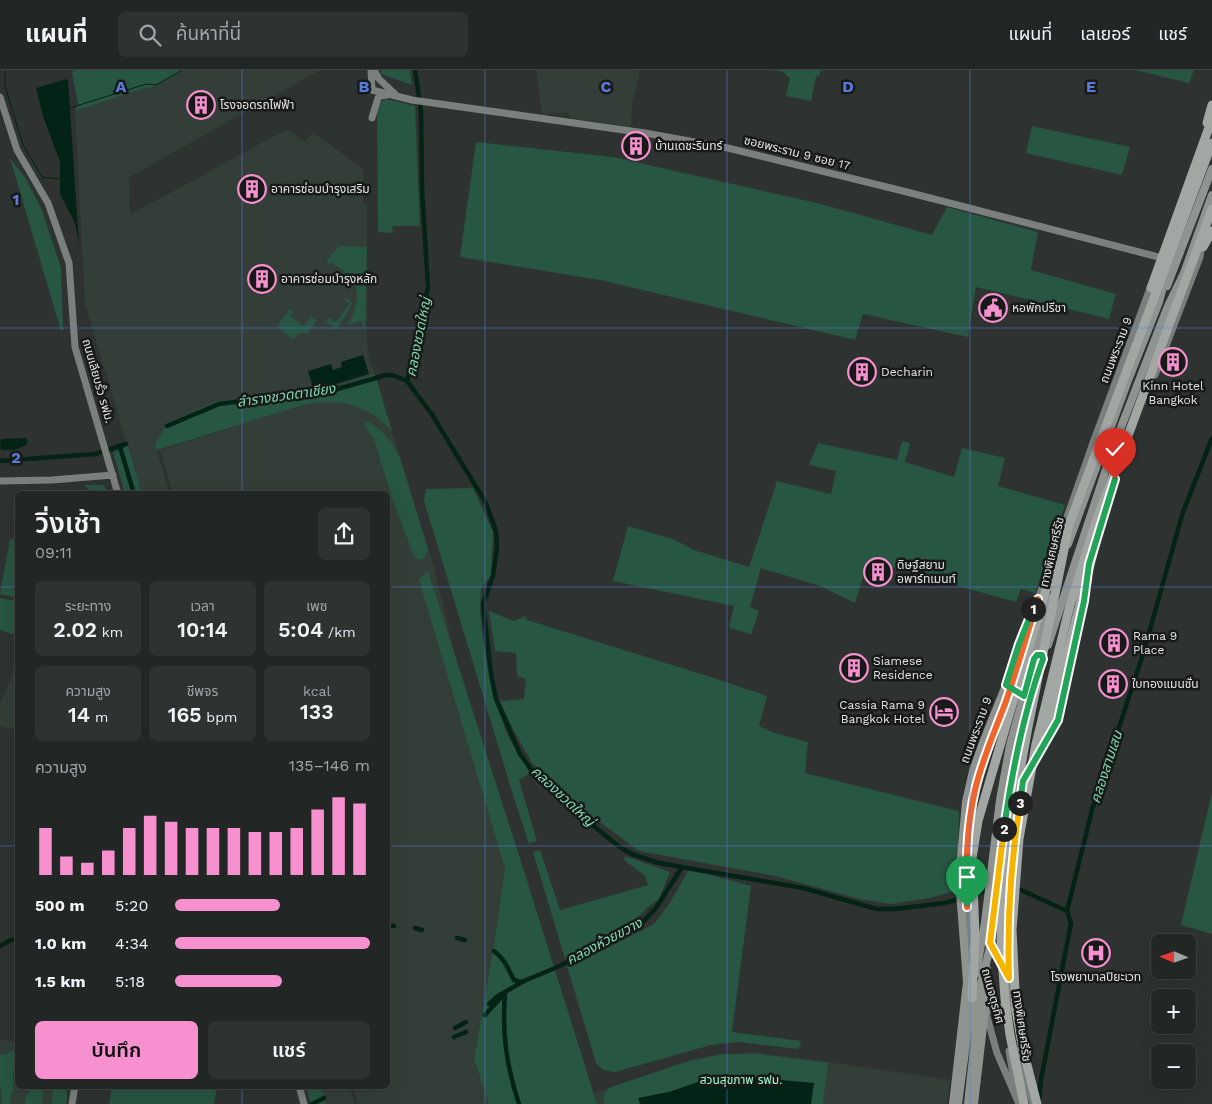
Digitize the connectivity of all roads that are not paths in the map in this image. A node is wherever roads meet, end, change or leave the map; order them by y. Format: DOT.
graph roads {
  1 [pos="372,70"];
  2 [pos="397,96"];
  3 [pos="0,97"];
  4 [pos="1212,105"];
  5 [pos="372,118"];
  6 [pos="1212,119"];
  7 [pos="1212,130"];
  8 [pos="1212,143"];
  9 [pos="1202,145"];
  10 [pos="1212,151"];
  11 [pos="1212,169"];
  12 [pos="1212,184"];
  13 [pos="1212,195"];
  14 [pos="1208,212"];
  15 [pos="1212,231"];
  16 [pos="1160,257"];
  17 [pos="1171,260"];
  18 [pos="1191,266"];
  19 [pos="1177,269"];
  20 [pos="1159,302"];
  21 [pos="1168,306"];
  22 [pos="1143,328"];
  23 [pos="113,475"];
  24 [pos="0,480"];
  25 [pos="1110,482"];
  26 [pos="117,491"];
  27 [pos="1069,525"];
  28 [pos="1069,542"];
  29 [pos="1044,578"];
  30 [pos="1038,599"];
  31 [pos="1034,659"];
  32 [pos="1043,659"];
  33 [pos="1006,685"];
  34 [pos="1024,696"];
  35 [pos="1030,748"];
  36 [pos="1014,767"];
  37 [pos="1023,781"];
  38 [pos="997,853"];
  39 [pos="976,936"];
  40 [pos="990,943"];
  41 [pos="987,960"];
  42 [pos="1009,978"];
  43 [pos="967,982"];
  44 [pos="972,998"];
  45 [pos="1011,998"];
  46 [pos="1003,1009"];
  47 [pos="984,1018"];
  48 [pos="957,1064"];
  49 [pos="75,1089"];
  50 [pos="299,1089"];
  51 [pos="959,1094"];
  52 [pos="1020,1103"];
  53 [pos="72,1104"];
  54 [pos="304,1104"];
  55 [pos="952,1104"];
  56 [pos="958,1104"];
  57 [pos="968,1104"];
  58 [pos="974,1104"];
  59 [pos="1033,1104"];
  60 [pos="1037,1104"];
  1 -- 2 [label="main road"];
  1 -- 2 [label="main road, ซอยพระราม 9 ซอย 17"];
  2 -- 5 [label="main road"];
  2 -- 16 [label="main road, ซอยพระราม 9 ซอย 17"];
  3 -- 23 [label="main road, ถนนเลียบรั้ว รฟม."];
  4 -- 9 [label="highway"];
  6 -- 9 [label="highway"];
  7 -- 16 [label="main road, ถนนพระราม 9"];
  8 -- 22 [label="highway, ทางพิเศษศรีรัช"];
  9 -- 22 [label="highway"];
  10 -- 17 [label="main road, ถนนพระราม 9"];
  11 -- 19 [label="main road, ถนนพระราม 9"];
  12 -- 19 [label="main road, ถนนพระราม 9"];
  13 -- 14 [label="main road, ถนนพระราม 9"];
  14 -- 18 [label="highway, ทางพิเศษศรีรัช"];
  14 -- 21 [label="main road, ถนนพระราม 9"];
  14 -- 37 [label="main road, ถนนพระราม 9"];
  15 -- 18 [label="highway"];
  16 -- 17 [label="main road, ซอยพระราม 9 ซอย 17"];
  16 -- 29 [label="main road, ถนนพระราม 9"];
  17 -- 20 [label="main road, ถนนพระราม 9"];
  18 -- 25 [label="highway, ทางพิเศษศรีรัช"];
  19 -- 20 [label="main road, ถนนพระราม 9"];
  19 -- 21 [label="main road, ถนนพระราม 9"];
  20 -- 28 [label="main road, ถนนพระราม 9"];
  21 -- 32 [label="main road, ถนนพระราม 9"];
  22 -- 27 [label="highway, ทางพิเศษศรีรัช"];
  23 -- 24 [label="main road"];
  23 -- 26 [label="main road, ถนนเลียบรั้ว รฟม."];
  25 -- 35 [label="highway"];
  25 -- 60 [label="highway, ทางพิเศษศรีรัช"];
  27 -- 39 [label="highway"];
  27 -- 52 [label="highway, ทางพิเศษศรีรัช"];
  28 -- 29 [label="main road"];
  28 -- 31 [label="main road, ถนนพระราม 9"];
  29 -- 30 [label="main road, ถนนพระราม 9"];
  30 -- 33 [label="main road, ถนนพระราม 9"];
  30 -- 52 [label="main road, ถนนจตุรทิศ"];
  31 -- 32 [label="main road"];
  31 -- 34 [label="main road, ถนนพระราม 9"];
  32 -- 36 [label="main road, ถนนพระราม 9"];
  33 -- 34 [label="main road"];
  33 -- 43 [label="main road, ถนนพระราม 9"];
  34 -- 38 [label="main road, ถนนพระราม 9"];
  35 -- 36 [label="highway"];
  35 -- 37 [label="highway"];
  36 -- 38 [label="main road, ถนนพระราม 9"];
  37 -- 42 [label="main road, ถนนจตุรทิศ"];
  38 -- 40 [label="main road, ถนนพระราม 9"];
  38 -- 44 [label="main road, ถนนพระราม 9"];
  39 -- 43 [label="main road"];
  39 -- 44 [label="highway"];
  40 -- 41 [label="main road, ถนนพระราม 9"];
  40 -- 42 [label="main road"];
  41 -- 47 [label="main road, ถนนพระราม 9"];
  41 -- 57 [label="main road, ถนนพระราม 9"];
  42 -- 45 [label="main road, ถนนจตุรทิศ"];
  43 -- 48 [label="main road, ถนนพระราม 9"];
  44 -- 51 [label="main road, ถนนพระราม 9"];
  45 -- 46 [label="main road"];
  45 -- 59 [label="main road, ถนนจตุรทิศ"];
  46 -- 47 [label="main road"];
  46 -- 52 [label="main road"];
  47 -- 58 [label="main road, ถนนพระราม 9"];
  48 -- 51 [label="main road"];
  48 -- 55 [label="main road, ถนนพระราม 9"];
  49 -- 53 [label="main road"];
  50 -- 54 [label="main road"];
  51 -- 56 [label="main road, ถนนพระราม 9"];
}
